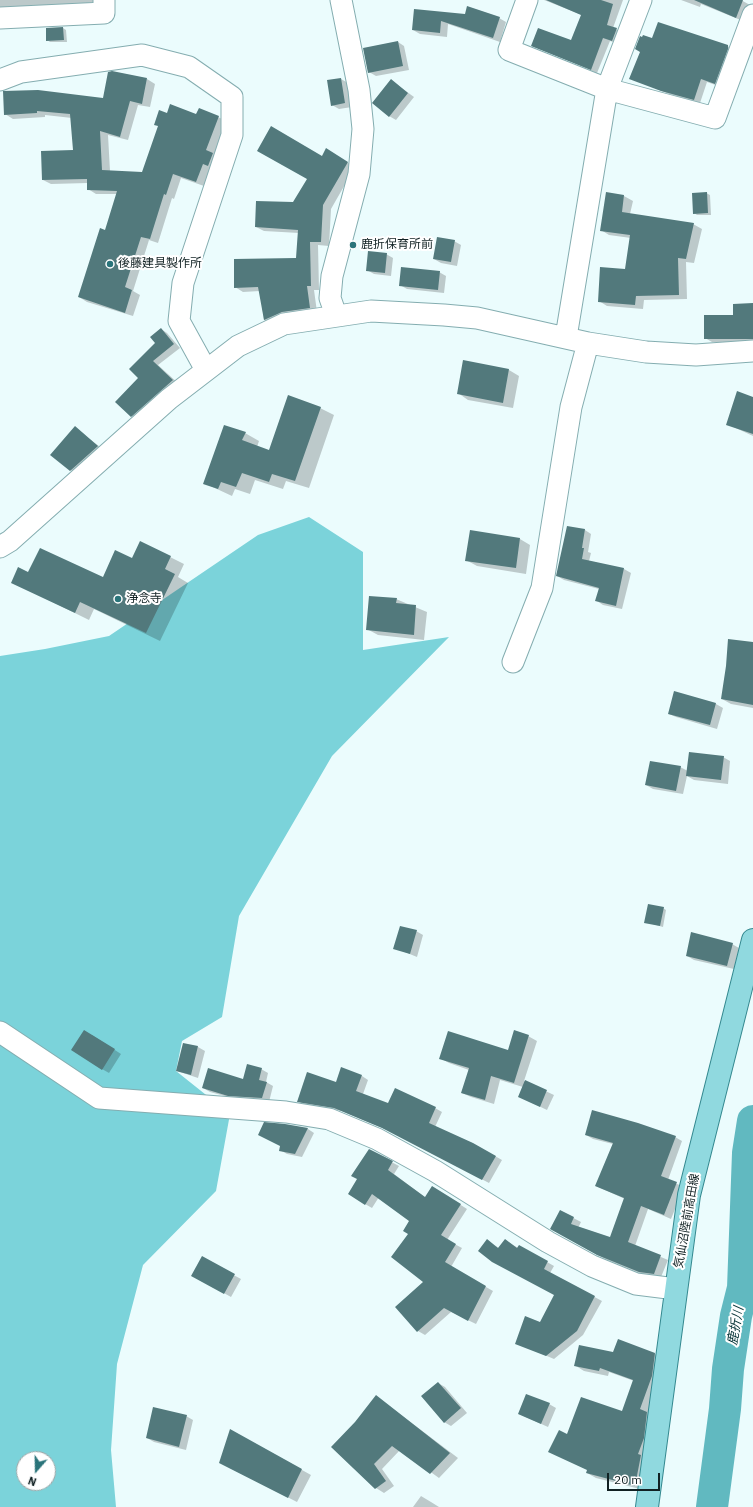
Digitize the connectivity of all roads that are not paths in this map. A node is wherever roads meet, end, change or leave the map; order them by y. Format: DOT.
graph roads {
  1 [pos="104,0"];
  2 [pos="341,0"];
  3 [pos="527,0"];
  4 [pos="641,0"];
  5 [pos="753,15"];
  6 [pos="0,18"];
  7 [pos="0,80"];
  8 [pos="607,90"];
  9 [pos="336,315"];
  10 [pos="566,337"];
  11 [pos="588,343"];
  12 [pos="753,351"];
  13 [pos="206,370"];
  14 [pos="0,547"];
  15 [pos="513,662"];
  16 [pos="753,940"];
  17 [pos="0,1032"];
  18 [pos="676,1289"];
  19 [pos="646,1507"];
  1 -- 6 [label="street"];
  2 -- 9 [label="street"];
  3 -- 8 [label="street"];
  4 -- 8 [label="street"];
  5 -- 8 [label="street"];
  7 -- 13 [label="street"];
  8 -- 10 [label="street"];
  9 -- 10 [label="street"];
  9 -- 13 [label="street"];
  10 -- 11 [label="street"];
  11 -- 12 [label="street"];
  11 -- 15 [label="street"];
  13 -- 14 [label="street"];
  16 -- 18 [label="main road, 気仙沼陸前高田線"];
  17 -- 18 [label="street"];
  18 -- 19 [label="main road, 気仙沼陸前高田線"];
}
